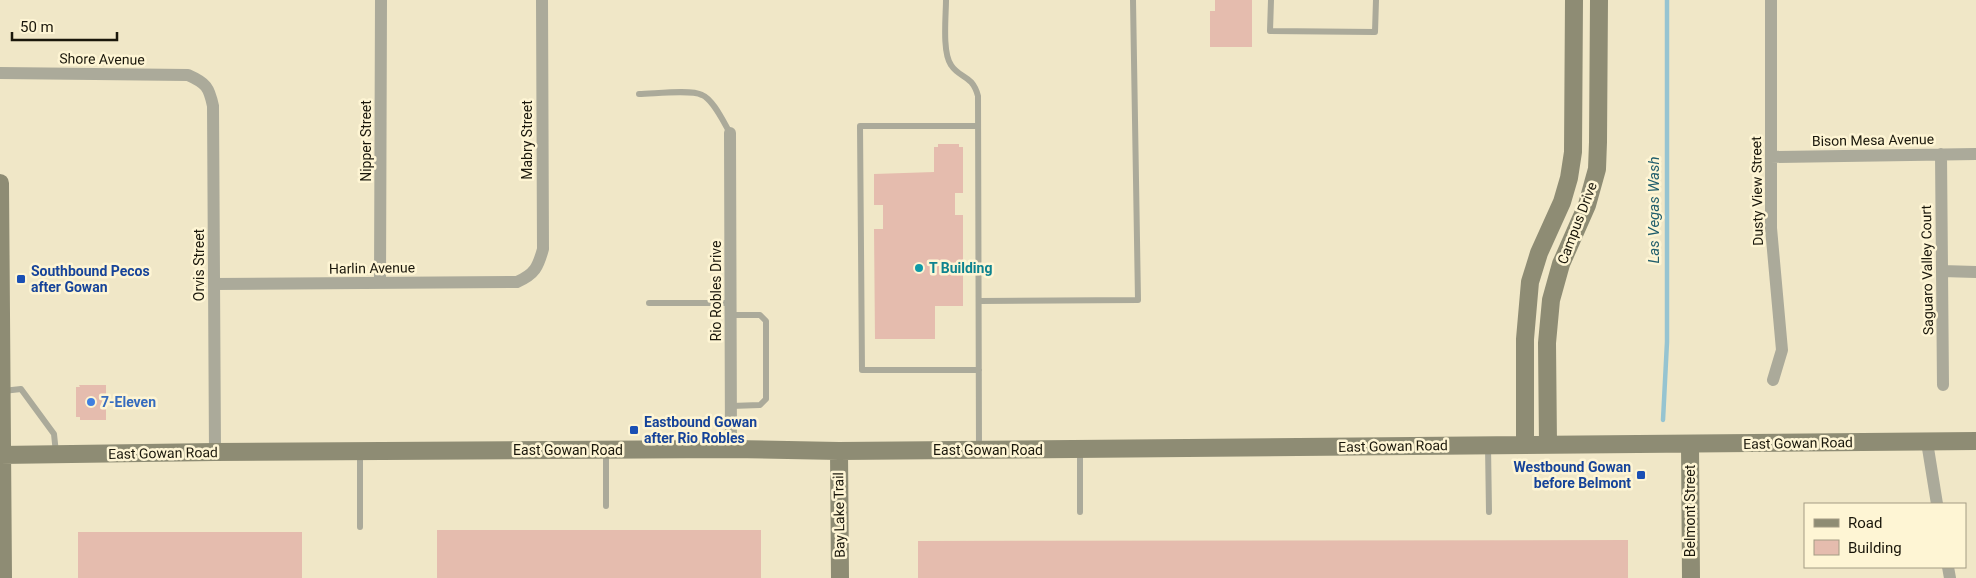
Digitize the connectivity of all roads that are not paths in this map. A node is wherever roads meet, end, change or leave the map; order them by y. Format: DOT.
graph roads {
  1 [pos="381,0"];
  2 [pos="542,0"];
  3 [pos="946,0"];
  4 [pos="1133,0"];
  5 [pos="1271,0"];
  6 [pos="1376,0"];
  7 [pos="1574,0"];
  8 [pos="1599,0"];
  9 [pos="1771,0"];
  10 [pos="0,73"];
  11 [pos="203,81"];
  12 [pos="639,94"];
  13 [pos="978,126"];
  14 [pos="730,132"];
  15 [pos="1941,154"];
  16 [pos="1976,154"];
  17 [pos="1771,156"];
  18 [pos="0,183"];
  19 [pos="1942,271"];
  20 [pos="1976,272"];
  21 [pos="529,277"];
  22 [pos="380,283"];
  23 [pos="214,284"];
  24 [pos="979,301"];
  25 [pos="649,303"];
  26 [pos="731,309"];
  27 [pos="979,370"];
  28 [pos="1774,380"];
  29 [pos="1943,384"];
  30 [pos="2,391"];
  31 [pos="731,406"];
  32 [pos="1976,441"];
  33 [pos="1927,442"];
  34 [pos="1488,445"];
  35 [pos="1526,445"];
  36 [pos="1548,445"];
  37 [pos="1690,445"];
  38 [pos="731,449"];
  39 [pos="1080,449"];
  40 [pos="606,450"];
  41 [pos="979,450"];
  42 [pos="360,451"];
  43 [pos="839,451"];
  44 [pos="215,452"];
  45 [pos="56,454"];
  46 [pos="1,455"];
  47 [pos="1937,503"];
  48 [pos="606,506"];
  49 [pos="1080,512"];
  50 [pos="1489,512"];
  51 [pos="360,527"];
  52 [pos="3,578"];
  53 [pos="840,578"];
  54 [pos="1690,578"];
  1 -- 22 [label="street, Nipper Street"];
  2 -- 21 [label="street, Mabry Street"];
  3 -- 13 [label="lane"];
  4 -- 24 [label="lane"];
  5 -- 6 [label="lane"];
  7 -- 35 [label="street, Campus Drive"];
  8 -- 36 [label="street, Campus Drive"];
  9 -- 17 [label="street, Dusty View Street"];
  10 -- 11 [label="street, Shore Avenue"];
  11 -- 23 [label="street, Orvis Street"];
  12 -- 14 [label="lane"];
  13 -- 24 [label="lane"];
  13 -- 27 [label="lane"];
  14 -- 26 [label="street, Rio Robles Drive"];
  15 -- 16 [label="street, Bison Mesa Avenue"];
  15 -- 17 [label="street, Bison Mesa Avenue"];
  15 -- 19 [label="street, Saguaro Valley Court"];
  17 -- 28 [label="street, Dusty View Street"];
  18 -- 30 [label="street"];
  19 -- 20 [label="street"];
  19 -- 29 [label="street, Saguaro Valley Court"];
  21 -- 22 [label="street, Harlin Avenue"];
  22 -- 23 [label="street, Harlin Avenue"];
  23 -- 44 [label="street, Orvis Street"];
  24 -- 27 [label="lane"];
  25 -- 26 [label="lane"];
  26 -- 31 [label="street, Rio Robles Drive"];
  26 -- 31 [label="lane"];
  27 -- 41 [label="lane"];
  30 -- 45 [label="lane"];
  30 -- 46 [label="street"];
  31 -- 38 [label="street, Rio Robles Drive"];
  32 -- 33 [label="street, East Gowan Road"];
  33 -- 37 [label="street, East Gowan Road"];
  33 -- 47 [label="street"];
  34 -- 35 [label="street, East Gowan Road"];
  34 -- 39 [label="street, East Gowan Road"];
  34 -- 50 [label="lane"];
  35 -- 36 [label="street, East Gowan Road"];
  36 -- 37 [label="street, East Gowan Road"];
  37 -- 54 [label="street, Belmont Street"];
  38 -- 40 [label="street, East Gowan Road"];
  38 -- 43 [label="street, East Gowan Road"];
  39 -- 41 [label="street, East Gowan Road"];
  39 -- 49 [label="lane"];
  40 -- 42 [label="street, East Gowan Road"];
  40 -- 48 [label="lane"];
  41 -- 43 [label="street, East Gowan Road"];
  42 -- 44 [label="street, East Gowan Road"];
  42 -- 51 [label="lane"];
  43 -- 53 [label="street, Bay Lake Trail"];
  44 -- 45 [label="street, East Gowan Road"];
  45 -- 46 [label="street, East Gowan Road"];
  46 -- 52 [label="street"];
}
